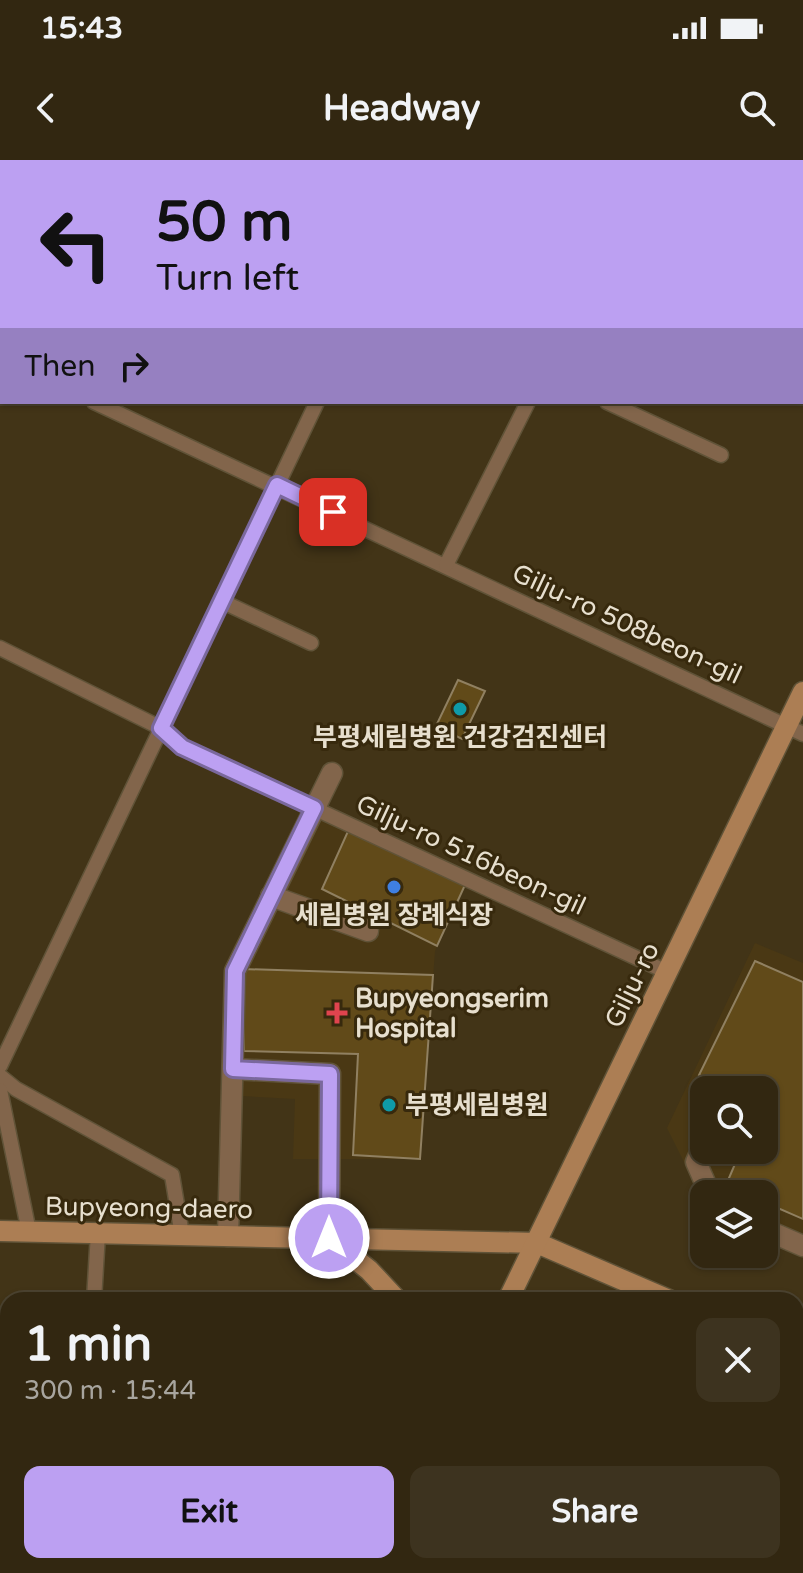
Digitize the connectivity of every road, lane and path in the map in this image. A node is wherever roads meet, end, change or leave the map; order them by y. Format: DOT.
graph roads {
  1 [pos="98,404"];
  2 [pos="316,404"];
  3 [pos="527,404"];
  4 [pos="611,404"];
  5 [pos="721,455"];
  6 [pos="277,485"];
  7 [pos="446,565"];
  8 [pos="221,601"];
  9 [pos="311,643"];
  10 [pos="0,648"];
  11 [pos="803,692"];
  12 [pos="161,728"];
  13 [pos="795,730"];
  14 [pos="332,773"];
  15 [pos="314,808"];
  16 [pos="271,896"];
  17 [pos="368,931"];
  18 [pos="667,972"];
  19 [pos="0,1066"];
  20 [pos="233,1069"];
  21 [pos="0,1076"];
  22 [pos="0,1090"];
  23 [pos="0,1231"];
  24 [pos="29,1232"];
  25 [pos="98,1233"];
  26 [pos="182,1235"];
  27 [pos="778,1235"];
  28 [pos="228,1236"];
  29 [pos="329,1238"];
  30 [pos="537,1243"];
  31 [pos="803,1246"];
  32 [pos="94,1292"];
  33 [pos="390,1292"];
  34 [pos="512,1292"];
  35 [pos="650,1292"];
  1 -- 6 [label="lane, Gilju-ro 508beon-gil"];
  2 -- 6 [label="lane"];
  3 -- 7 [label="lane"];
  4 -- 5 [label="lane"];
  6 -- 7 [label="lane, Gilju-ro 508beon-gil"];
  6 -- 8 [label="lane"];
  7 -- 13 [label="lane, Gilju-ro 508beon-gil"];
  8 -- 9 [label="lane"];
  8 -- 12 [label="lane"];
  10 -- 12 [label="lane, Gilju-ro 516beon-gil"];
  11 -- 13 [label="main road, Gilju-ro"];
  12 -- 15 [label="lane, Gilju-ro 516beon-gil"];
  12 -- 19 [label="lane"];
  13 -- 18 [label="main road, Gilju-ro"];
  14 -- 15 [label="street"];
  15 -- 16 [label="street"];
  15 -- 18 [label="lane, Gilju-ro 516beon-gil"];
  16 -- 17 [label="street"];
  16 -- 20 [label="street"];
  18 -- 30 [label="main road, Gilju-ro"];
  20 -- 28 [label="street"];
  20 -- 29 [label="street"];
  21 -- 26 [label="lane"];
  22 -- 24 [label="lane"];
  23 -- 24 [label="main road, Bupyeong-daero"];
  24 -- 25 [label="main road, Bupyeong-daero"];
  25 -- 26 [label="main road, Bupyeong-daero"];
  25 -- 32 [label="lane"];
  26 -- 28 [label="main road, Bupyeong-daero"];
  27 -- 31 [label="street"];
  28 -- 29 [label="main road, Bupyeong-daero"];
  29 -- 30 [label="main road, Bupyeong-daero"];
  29 -- 33 [label="main road"];
  30 -- 34 [label="main road, Gilju-ro"];
  30 -- 35 [label="main road, Bupyeong-daero"];
}
